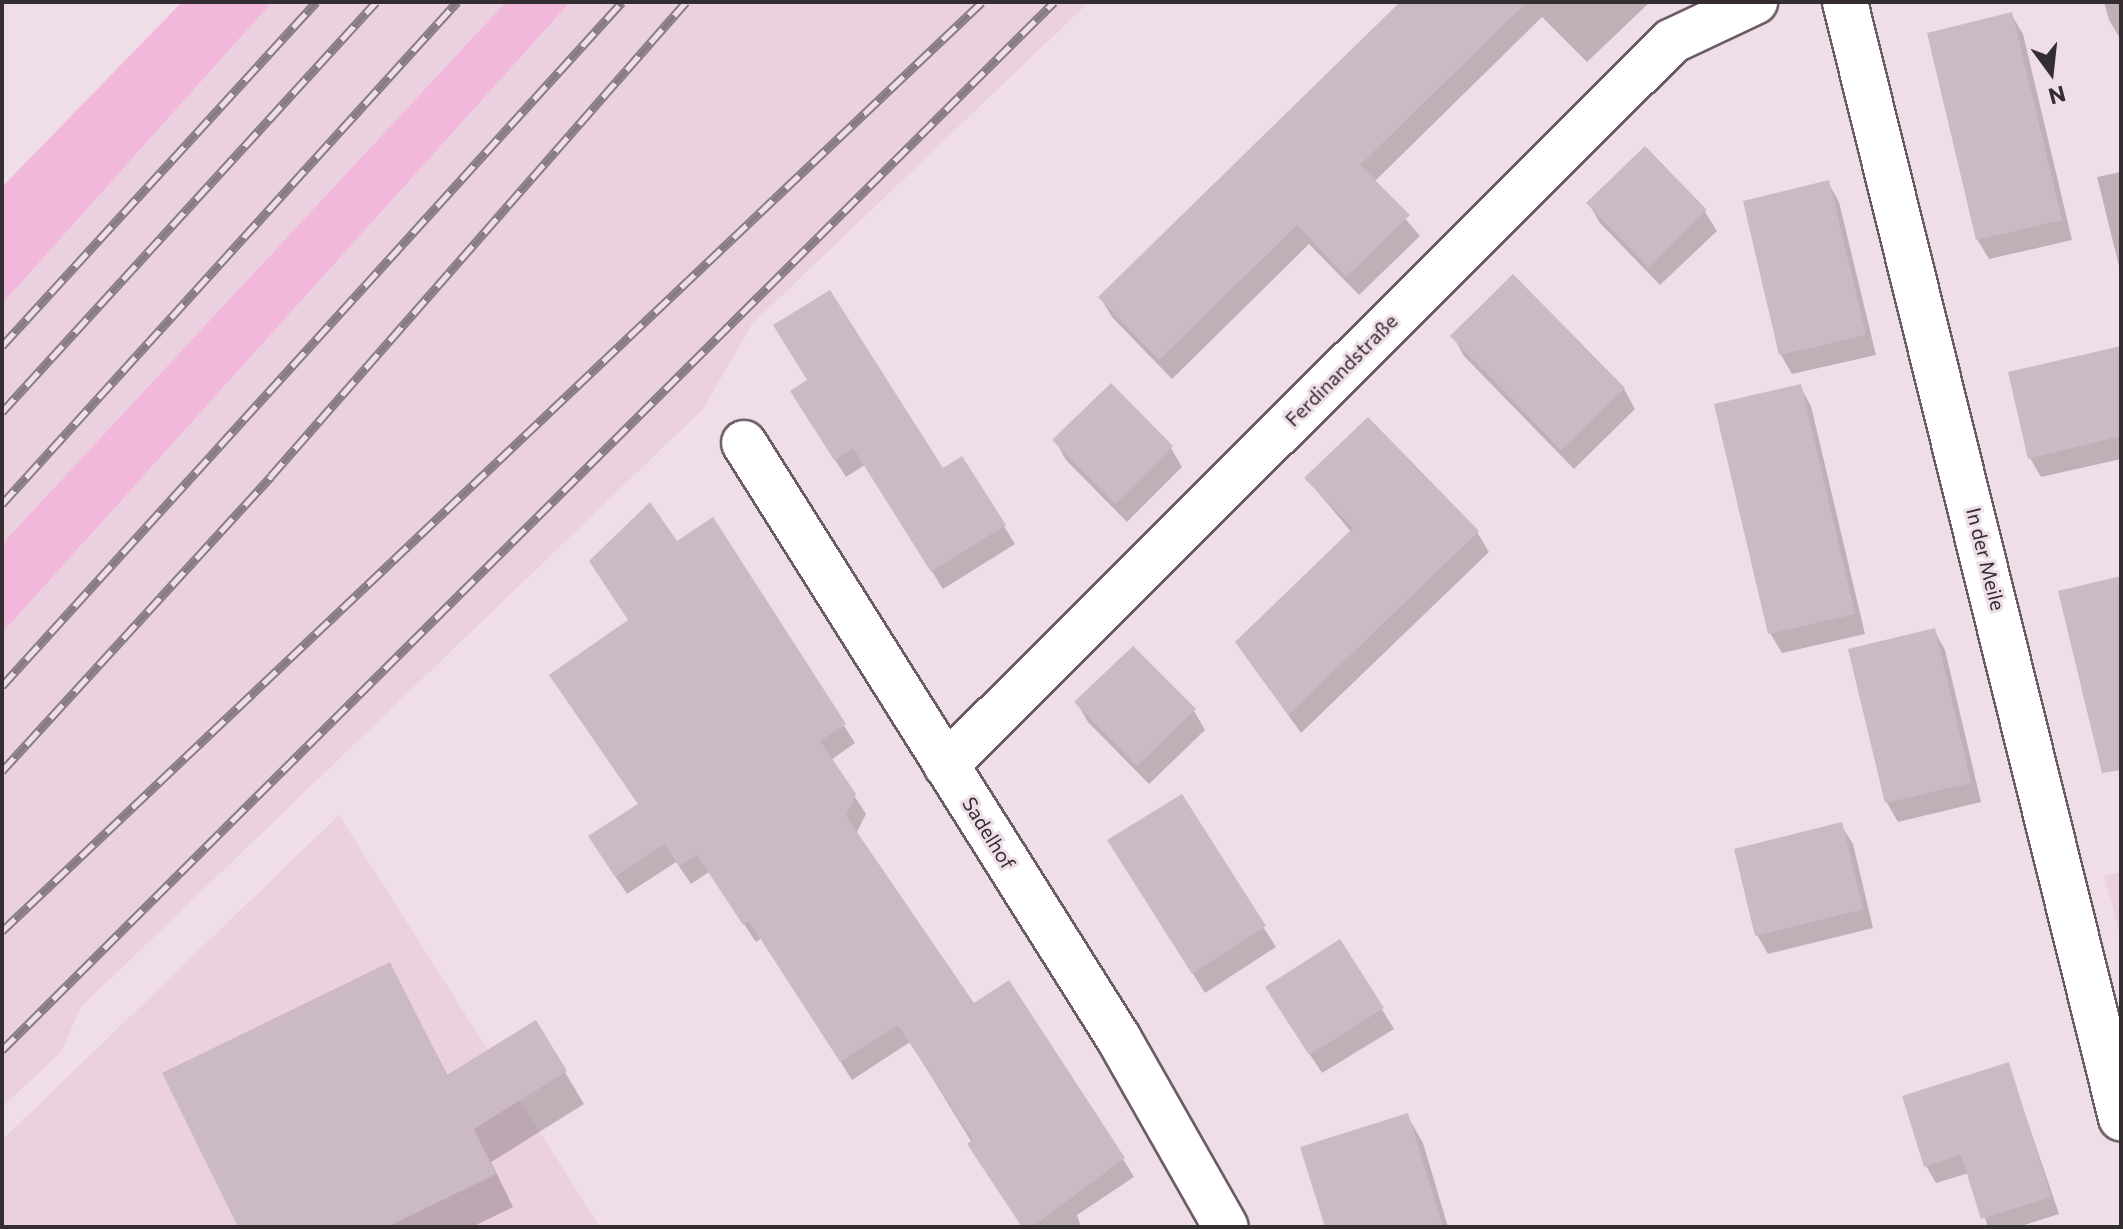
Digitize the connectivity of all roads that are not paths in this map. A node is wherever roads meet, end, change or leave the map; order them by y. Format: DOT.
graph roads {
  1 [pos="1755,2"];
  2 [pos="1845,2"];
  3 [pos="744,443"];
  4 [pos="946,765"];
  5 [pos="2121,1118"];
  6 [pos="1226,1227"];
  1 -- 4 [label="street, Ferdinandstraße"];
  2 -- 5 [label="street, In der Meile"];
  3 -- 4 [label="street, Sadelhof"];
  4 -- 6 [label="street, Sadelhof"];
}
